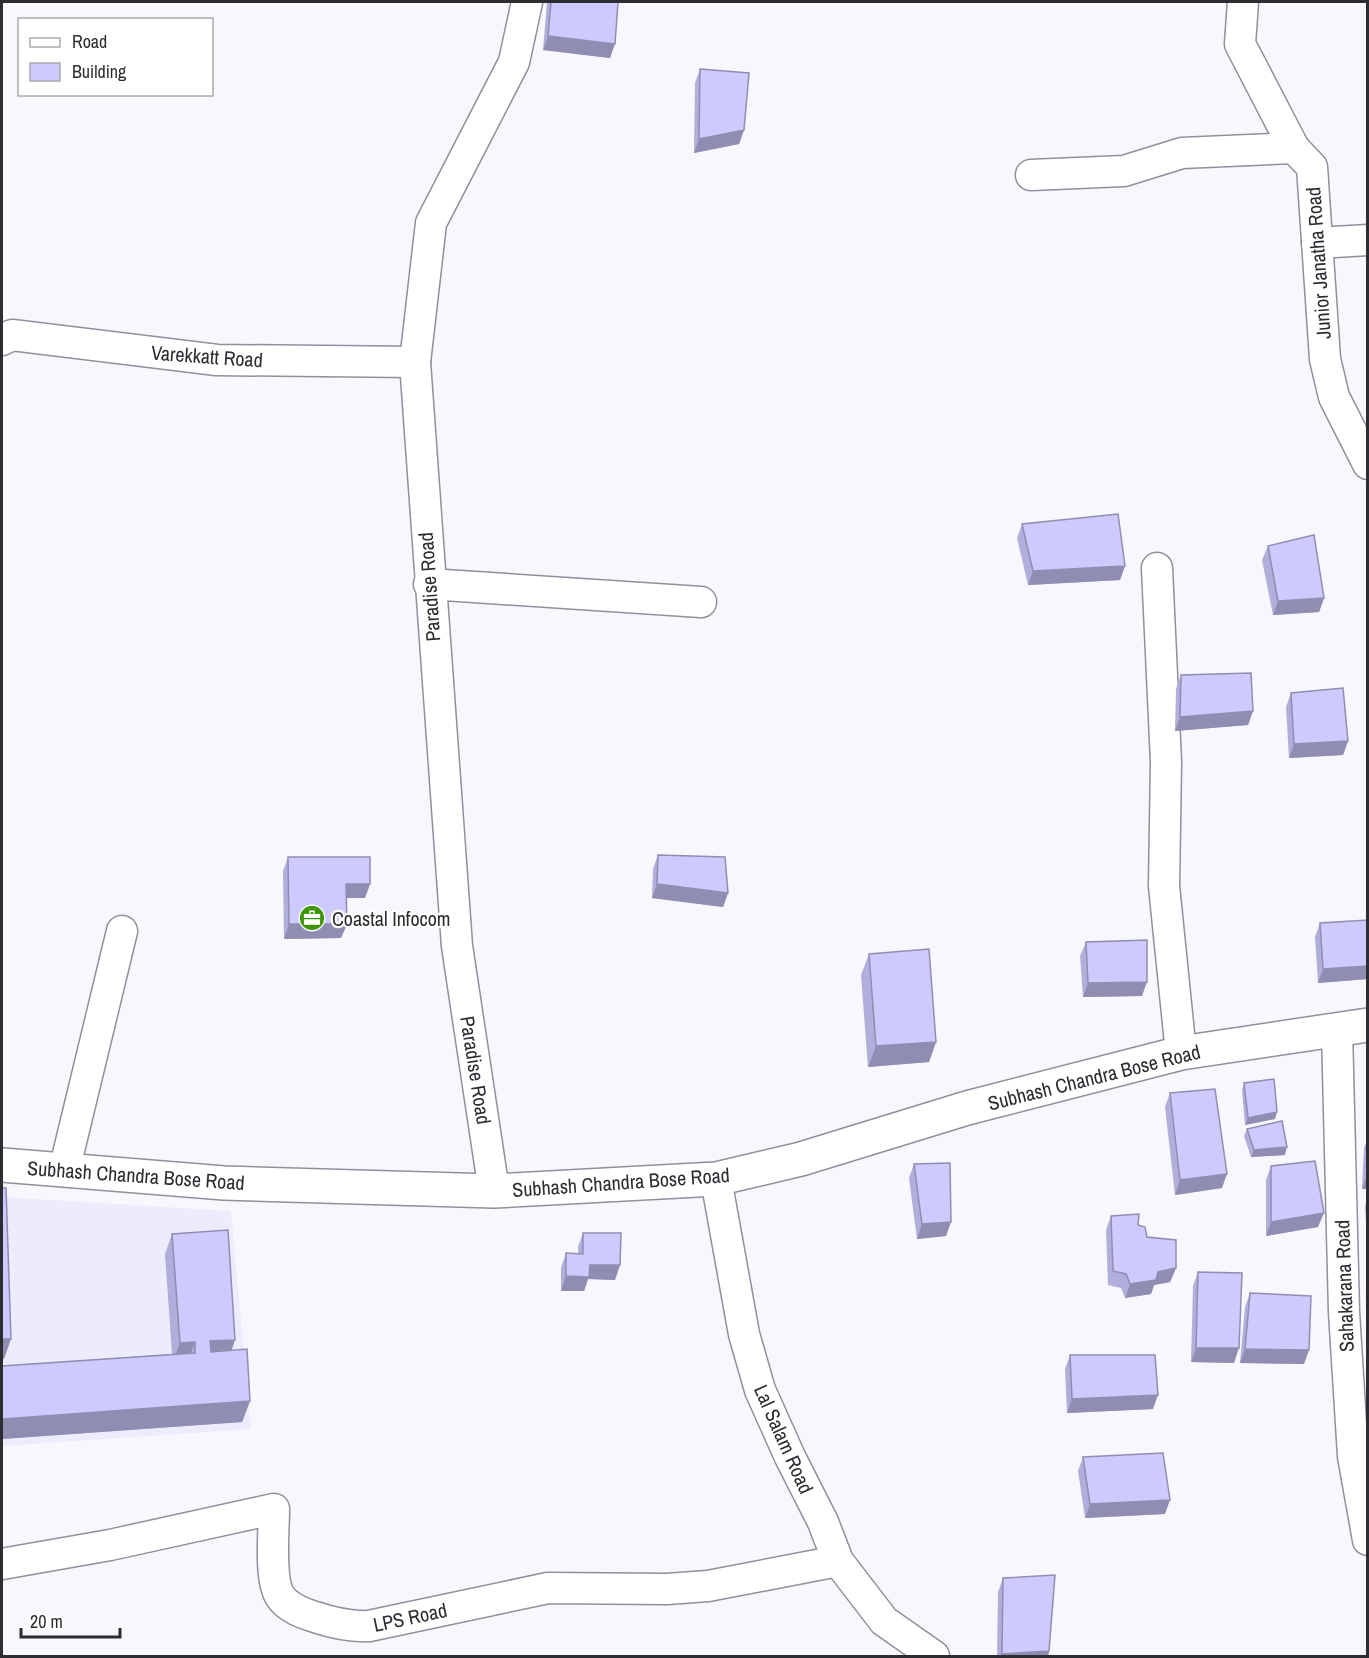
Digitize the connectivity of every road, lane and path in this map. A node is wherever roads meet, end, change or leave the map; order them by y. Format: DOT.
graph roads {
  1 [pos="526,2"];
  2 [pos="1243,2"];
  3 [pos="1294,148"];
  4 [pos="1031,175"];
  5 [pos="1368,240"];
  6 [pos="1317,243"];
  7 [pos="2,340"];
  8 [pos="415,362"];
  9 [pos="1368,464"];
  10 [pos="1157,568"];
  11 [pos="429,584"];
  12 [pos="701,602"];
  13 [pos="122,931"];
  14 [pos="1352,1027"];
  15 [pos="1181,1053"];
  16 [pos="2,1165"];
  17 [pos="64,1171"];
  18 [pos="716,1179"];
  19 [pos="494,1191"];
  20 [pos="1368,1540"];
  21 [pos="838,1561"];
  22 [pos="2,1564"];
  23 [pos="934,1656"];
  1 -- 8 [label="street, Paradise Road"];
  2 -- 3 [label="street, Junior Janatha Road"];
  3 -- 4 [label="street"];
  3 -- 6 [label="street, Junior Janatha Road"];
  5 -- 6 [label="street"];
  6 -- 9 [label="street, Junior Janatha Road"];
  7 -- 8 [label="street, Varekkatt Road"];
  8 -- 11 [label="street, Paradise Road"];
  10 -- 15 [label="street"];
  11 -- 12 [label="street"];
  11 -- 19 [label="street, Paradise Road"];
  13 -- 17 [label="street"];
  14 -- 15 [label="main road, Subhash Chandra Bose Road"];
  14 -- 20 [label="street, Sahakarana Road"];
  15 -- 18 [label="main road, Subhash Chandra Bose Road"];
  16 -- 17 [label="main road, Subhash Chandra Bose Road"];
  17 -- 19 [label="main road, Subhash Chandra Bose Road"];
  18 -- 19 [label="main road, Subhash Chandra Bose Road"];
  18 -- 21 [label="street, Lal Salam Road"];
  21 -- 22 [label="street, LPS Road"];
  21 -- 23 [label="street, Lal Salam Road"];
}
